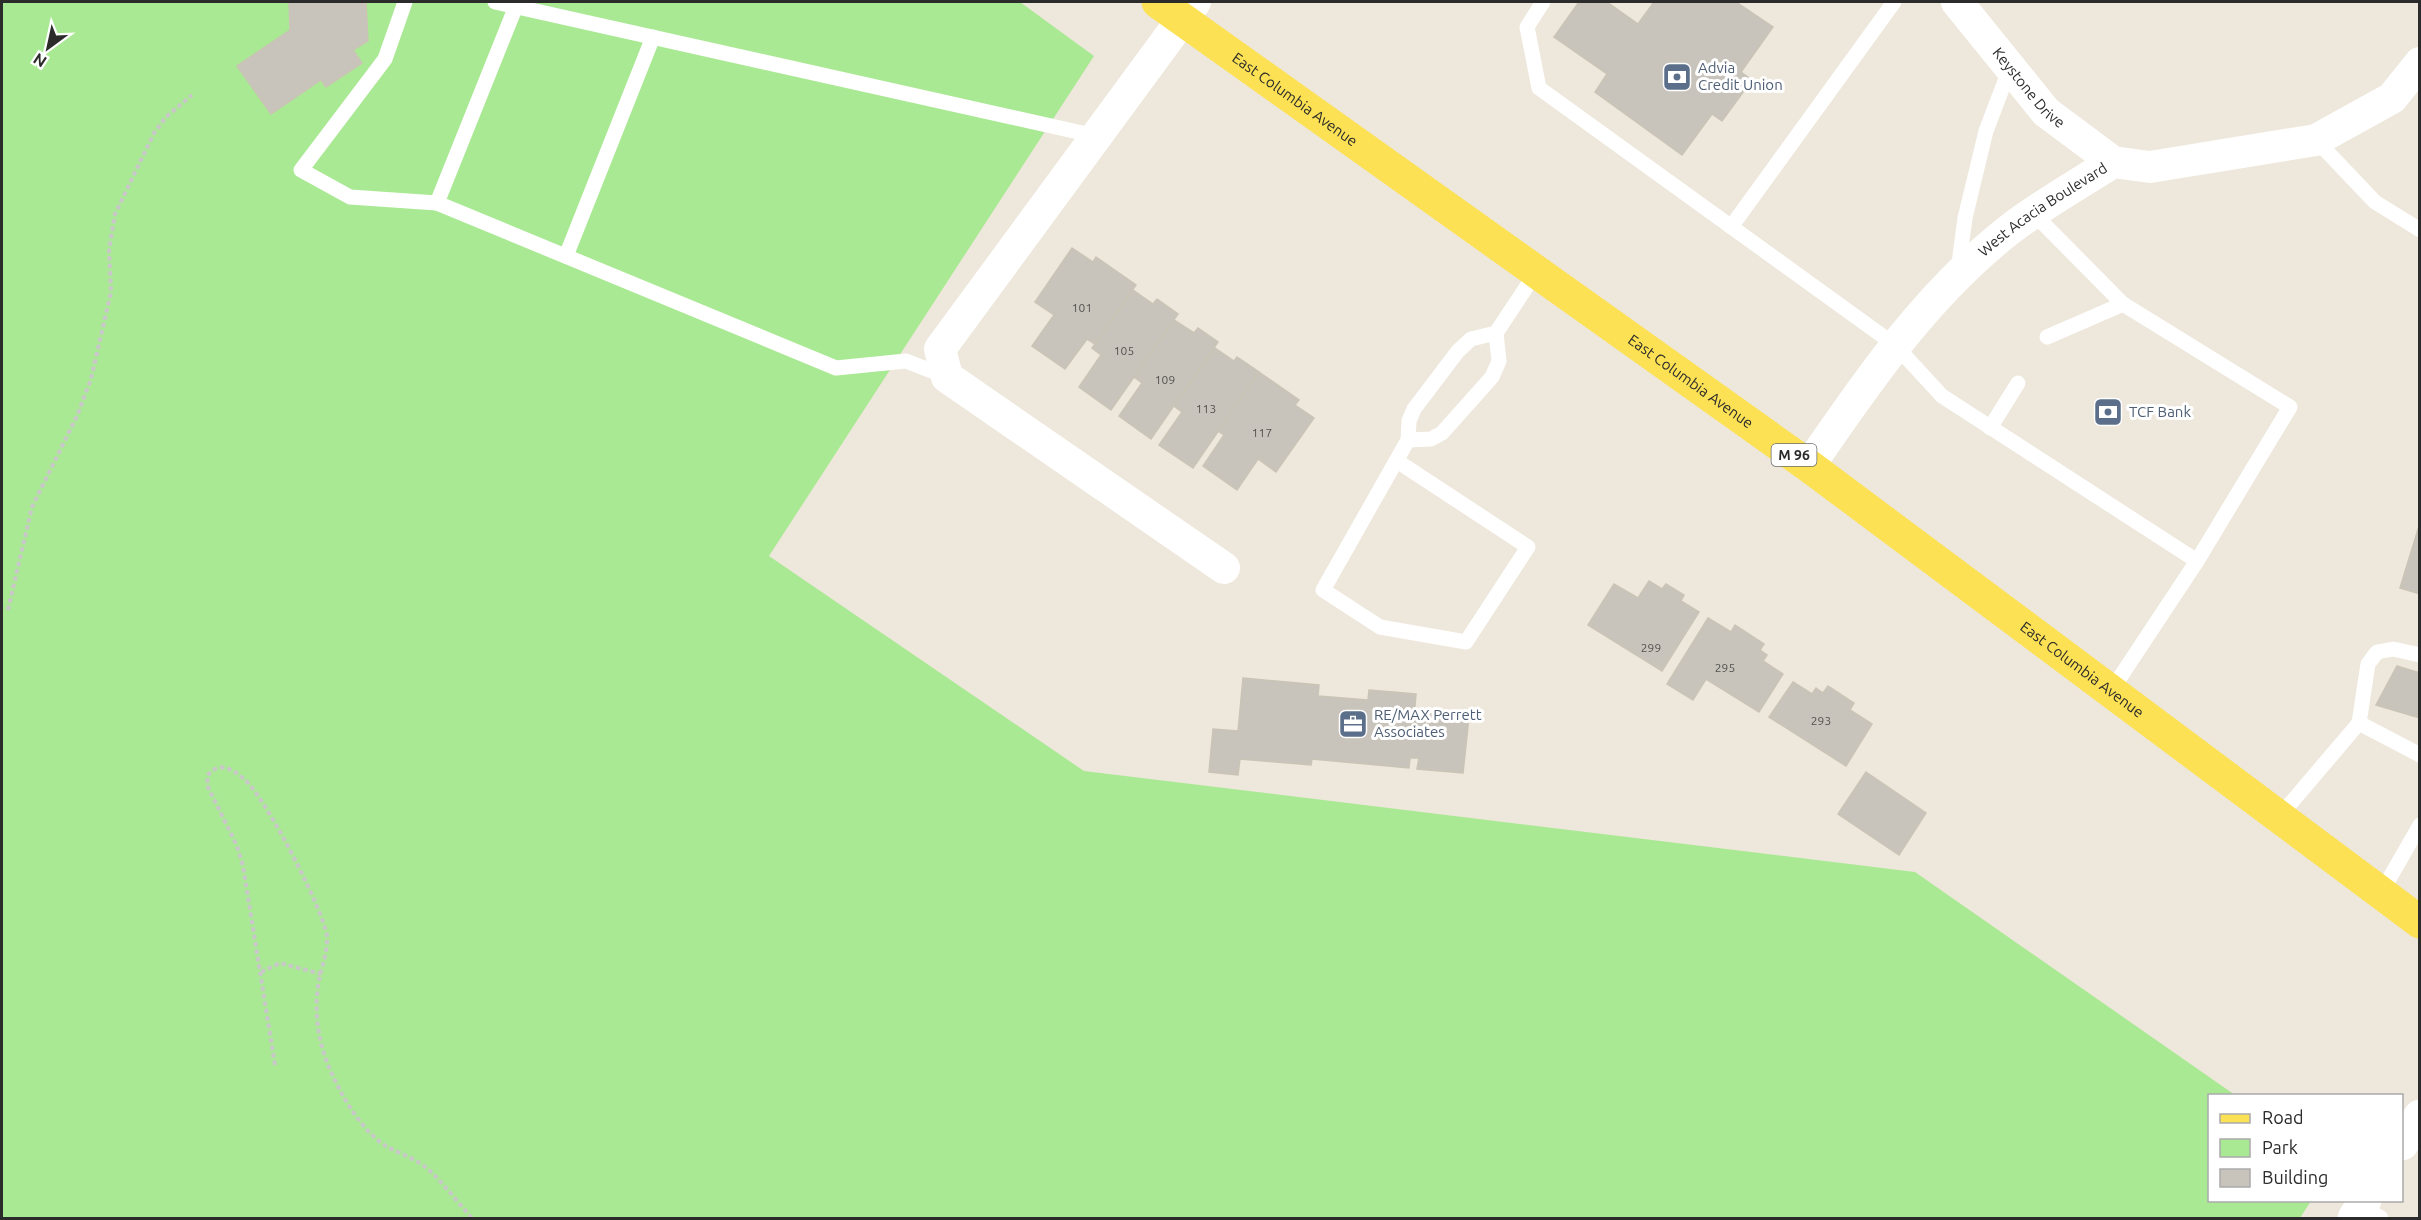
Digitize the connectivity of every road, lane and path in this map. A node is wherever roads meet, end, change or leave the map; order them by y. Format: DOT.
graph roads {
  1 [pos="405,2"];
  2 [pos="495,2"];
  3 [pos="1543,2"];
  4 [pos="1894,2"];
  5 [pos="1957,2"];
  6 [pos="516,6"];
  7 [pos="1179,7"];
  8 [pos="653,37"];
  9 [pos="2420,63"];
  10 [pos="2010,68"];
  11 [pos="192,95"];
  12 [pos="1096,136"];
  13 [pos="2316,141"];
  14 [pos="2113,162"];
  15 [pos="437,203"];
  16 [pos="2034,214"];
  17 [pos="1731,227"];
  18 [pos="2420,230"];
  19 [pos="566,256"];
  20 [pos="1537,271"];
  21 [pos="1958,277"];
  22 [pos="2122,304"];
  23 [pos="1496,333"];
  24 [pos="2047,337"];
  25 [pos="1895,345"];
  26 [pos="947,377"];
  27 [pos="2018,383"];
  28 [pos="1990,428"];
  29 [pos="1408,440"];
  30 [pos="1397,461"];
  31 [pos="1809,466"];
  32 [pos="2197,561"];
  33 [pos="1224,568"];
  34 [pos="8,610"];
  35 [pos="2420,655"];
  36 [pos="2111,691"];
  37 [pos="2359,723"];
  38 [pos="2420,755"];
  39 [pos="2279,817"];
  40 [pos="2420,825"];
  41 [pos="2381,893"];
  42 [pos="2420,922"];
  43 [pos="261,972"];
  44 [pos="321,974"];
  45 [pos="275,1065"];
  46 [pos="2420,1116"];
  47 [pos="2403,1142"];
  48 [pos="472,1218"];
  1 -- 15 [label="lane"];
  2 -- 6 [label="lane"];
  3 -- 17 [label="lane"];
  4 -- 17 [label="lane"];
  5 -- 10 [label="street, Keystone Drive"];
  6 -- 8 [label="lane"];
  6 -- 15 [label="lane"];
  7 -- 12 [label="street"];
  7 -- 20 [label="main road, East Columbia Avenue / M 96"];
  8 -- 12 [label="lane"];
  8 -- 19 [label="lane"];
  9 -- 13 [label="street, West Acacia Boulevard"];
  10 -- 14 [label="street, Keystone Drive"];
  10 -- 21 [label="lane"];
  11 -- 34 [label="path"];
  12 -- 26 [label="street"];
  13 -- 14 [label="street, West Acacia Boulevard"];
  13 -- 18 [label="lane"];
  14 -- 16 [label="street, West Acacia Boulevard"];
  15 -- 19 [label="lane"];
  16 -- 21 [label="street, West Acacia Boulevard"];
  16 -- 22 [label="lane"];
  17 -- 25 [label="lane"];
  19 -- 26 [label="lane"];
  20 -- 23 [label="lane"];
  20 -- 31 [label="main road, East Columbia Avenue / M 96"];
  21 -- 25 [label="street, West Acacia Boulevard"];
  22 -- 24 [label="lane"];
  22 -- 32 [label="lane"];
  23 -- 29 [label="lane"];
  23 -- 29 [label="lane"];
  25 -- 28 [label="lane"];
  25 -- 31 [label="street, West Acacia Boulevard"];
  26 -- 33 [label="street"];
  27 -- 28 [label="lane"];
  28 -- 32 [label="lane"];
  29 -- 30 [label="lane"];
  30 -- 30 [label="lane"];
  31 -- 36 [label="main road, East Columbia Avenue / M 96"];
  32 -- 36 [label="lane"];
  35 -- 37 [label="lane"];
  36 -- 39 [label="main road, East Columbia Avenue / M 96"];
  37 -- 38 [label="lane"];
  37 -- 39 [label="lane"];
  39 -- 41 [label="main road, East Columbia Avenue / M 96"];
  40 -- 41 [label="lane"];
  41 -- 42 [label="main road, East Columbia Avenue / M 96"];
  43 -- 44 [label="path"];
  43 -- 44 [label="path"];
  43 -- 45 [label="path"];
  44 -- 48 [label="path"];
  46 -- 47 [label="street"];
}
